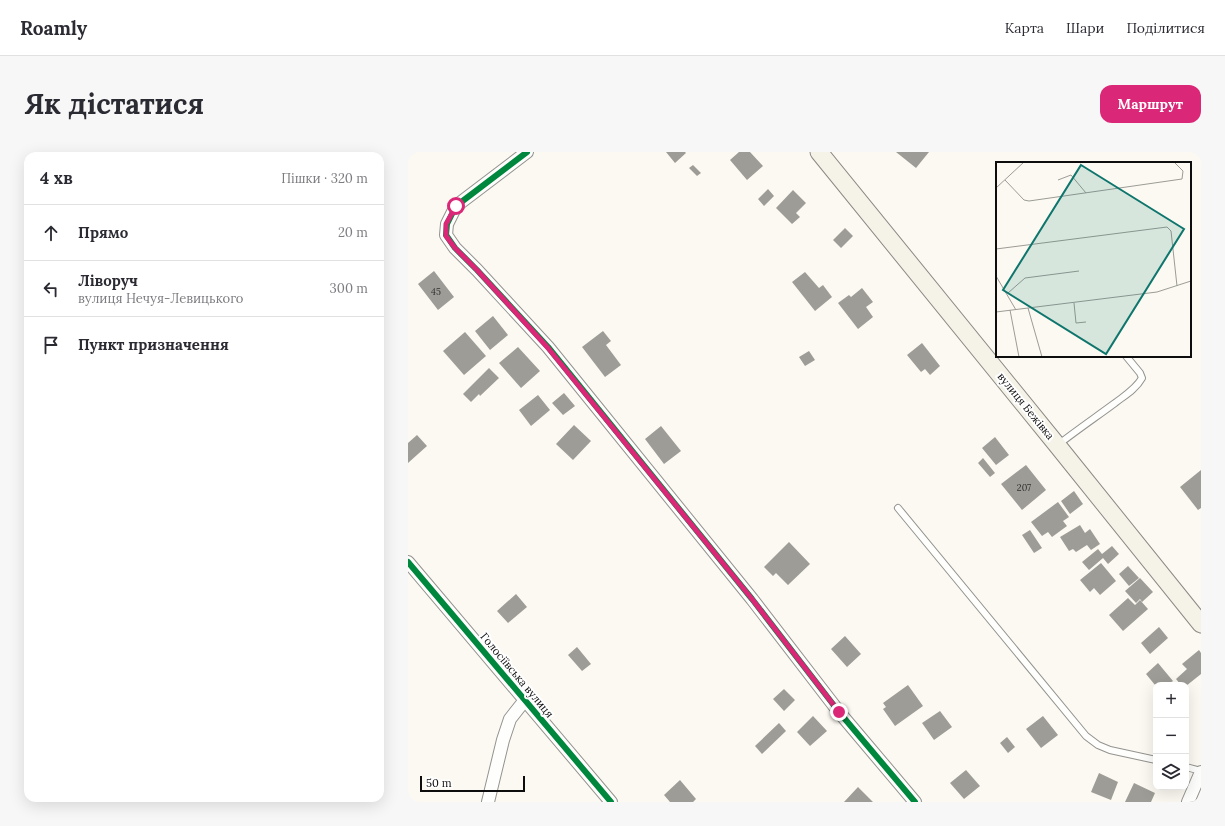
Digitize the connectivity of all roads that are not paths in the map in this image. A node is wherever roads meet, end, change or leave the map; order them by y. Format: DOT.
graph roads {
  1 [pos="527,152"];
  2 [pos="819,152"];
  3 [pos="1127,357"];
  4 [pos="1057,445"];
  5 [pos="898,508"];
  6 [pos="408,562"];
  7 [pos="1201,624"];
  8 [pos="525,700"];
  9 [pos="1153,759"];
  10 [pos="1189,768"];
  11 [pos="1201,771"];
  12 [pos="488,802"];
  13 [pos="611,802"];
  14 [pos="915,802"];
  15 [pos="1188,802"];
  1 -- 14 [label="street"];
  2 -- 4 [label="main road, вулиця Бежівка"];
  3 -- 4 [label="lane"];
  4 -- 7 [label="main road, вулиця Бежівка"];
  5 -- 9 [label="lane"];
  6 -- 8 [label="street, Голосіївська вулиця"];
  8 -- 12 [label="street"];
  8 -- 13 [label="street, Голосіївська вулиця"];
  10 -- 11 [label="lane"];
  11 -- 15 [label="street"];
}
